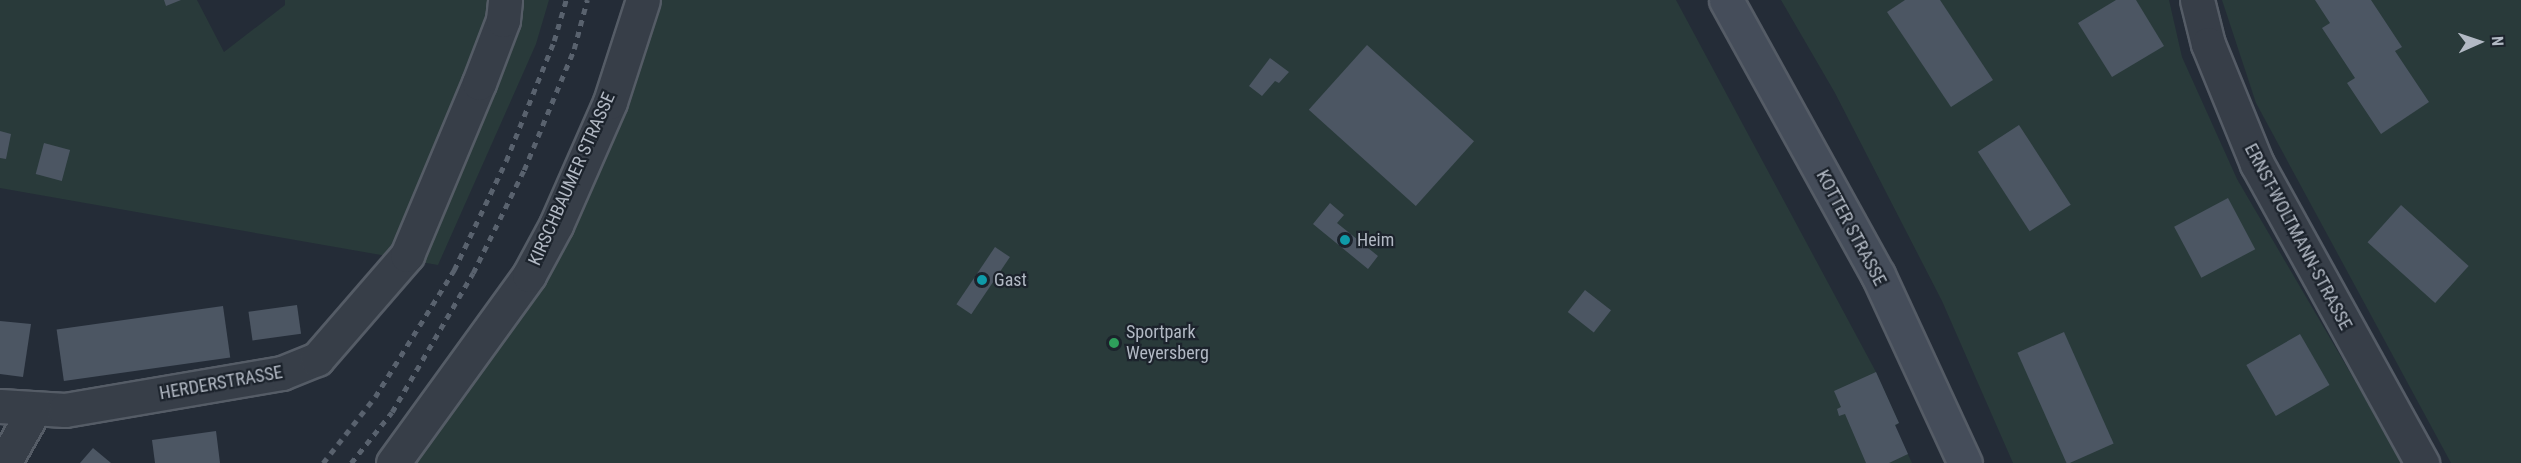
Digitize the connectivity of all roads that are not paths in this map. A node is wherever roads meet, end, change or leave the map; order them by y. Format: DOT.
graph roads {
  1 [pos="505,0"];
  2 [pos="643,0"];
  3 [pos="1726,0"];
  4 [pos="2197,0"];
  5 [pos="0,406"];
  6 [pos="34,410"];
  7 [pos="4,463"];
  8 [pos="393,463"];
  9 [pos="1965,463"];
  10 [pos="2422,463"];
  1 -- 6 [label="street, HERDERSTRASSE"];
  2 -- 8 [label="street, KIRSCHBAUMER STRASSE"];
  3 -- 9 [label="street, KOTTER STRASSE"];
  4 -- 10 [label="street, ERNST-WOLTMANN-STRASSE"];
  5 -- 6 [label="street, HERDERSTRASSE"];
  6 -- 7 [label="street"];
}
